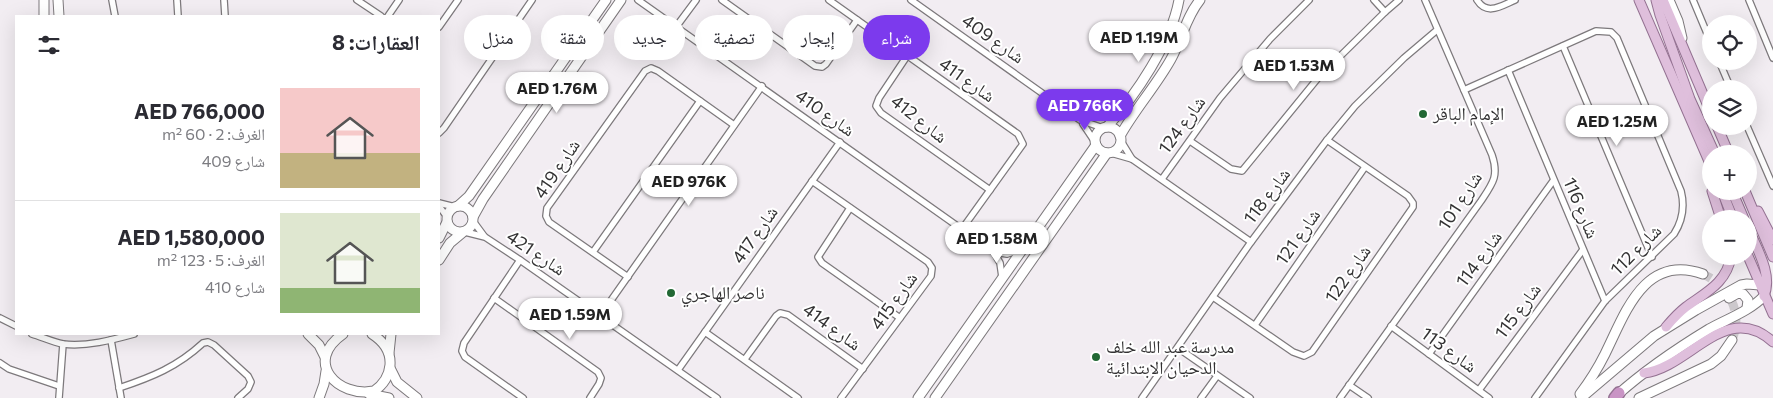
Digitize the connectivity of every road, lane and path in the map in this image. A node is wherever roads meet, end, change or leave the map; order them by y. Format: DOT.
graph roads {
  1 [pos="44,0"];
  2 [pos="58,0"];
  3 [pos="112,0"];
  4 [pos="177,0"];
  5 [pos="224,0"];
  6 [pos="357,0"];
  7 [pos="399,0"];
  8 [pos="458,0"];
  9 [pos="532,0"];
  10 [pos="606,0"];
  11 [pos="621,0"];
  12 [pos="638,0"];
  13 [pos="696,0"];
  14 [pos="722,0"];
  15 [pos="829,0"];
  16 [pos="911,0"];
  17 [pos="1179,0"];
  18 [pos="1200,0"];
  19 [pos="1309,0"];
  20 [pos="1374,0"];
  21 [pos="1399,0"];
  22 [pos="1425,0"];
  23 [pos="1477,0"];
  24 [pos="1515,0"];
  25 [pos="1639,0"];
  26 [pos="1656,0"];
  27 [pos="1664,0"];
  28 [pos="1669,0"];
  29 [pos="1693,0"];
  30 [pos="1749,0"];
  31 [pos="1385,12"];
  32 [pos="44,15"];
  33 [pos="59,15"];
  34 [pos="115,15"];
  35 [pos="178,15"];
  36 [pos="226,15"];
  37 [pos="380,15"];
  38 [pos="389,15"];
  39 [pos="659,15"];
  40 [pos="685,15"];
  41 [pos="857,20"];
  42 [pos="1702,22"];
  43 [pos="863,24"];
  44 [pos="440,26"];
  45 [pos="1437,30"];
  46 [pos="685,33"];
  47 [pos="1563,46"];
  48 [pos="1684,51"];
  49 [pos="1773,58"];
  50 [pos="904,60"];
  51 [pos="913,60"];
  52 [pos="1508,70"];
  53 [pos="762,86"];
  54 [pos="1138,86"];
  55 [pos="543,90"];
  56 [pos="1464,90"];
  57 [pos="1702,92"];
  58 [pos="1149,93"];
  59 [pos="554,97"];
  60 [pos="537,98"];
  61 [pos="700,101"];
  62 [pos="548,106"];
  63 [pos="1080,120"];
  64 [pos="734,125"];
  65 [pos="1105,128"];
  66 [pos="440,132"];
  67 [pos="1751,135"];
  68 [pos="1121,138"];
  69 [pos="1327,140"];
  70 [pos="1190,141"];
  71 [pos="840,142"];
  72 [pos="1096,143"];
  73 [pos="1702,145"];
  74 [pos="1711,145"];
  75 [pos="1109,153"];
  76 [pos="1132,159"];
  77 [pos="1365,167"];
  78 [pos="1162,179"];
  79 [pos="1553,181"];
  80 [pos="812,182"];
  81 [pos="1773,186"];
  82 [pos="990,190"];
  83 [pos="1749,200"];
  84 [pos="440,205"];
  85 [pos="456,206"];
  86 [pos="440,207"];
  87 [pos="850,208"];
  88 [pos="473,219"];
  89 [pos="447,220"];
  90 [pos="962,229"];
  91 [pos="464,232"];
  92 [pos="440,236"];
  93 [pos="486,237"];
  94 [pos="1773,240"];
  95 [pos="1251,242"];
  96 [pos="1022,248"];
  97 [pos="1757,248"];
  98 [pos="1582,250"];
  99 [pos="592,252"];
  100 [pos="994,252"];
  101 [pos="1652,257"];
  102 [pos="1773,257"];
  103 [pos="440,259"];
  104 [pos="520,260"];
  105 [pos="1728,265"];
  106 [pos="1753,265"];
  107 [pos="1703,274"];
  108 [pos="628,277"];
  109 [pos="1002,277"];
  110 [pos="1766,291"];
  111 [pos="1213,296"];
  112 [pos="494,298"];
  113 [pos="1605,301"];
  114 [pos="1748,308"];
  115 [pos="1696,310"];
  116 [pos="977,314"];
  117 [pos="1773,314"];
  118 [pos="600,316"];
  119 [pos="0,318"];
  120 [pos="900,318"];
  121 [pos="989,322"];
  122 [pos="1255,325"];
  123 [pos="15,326"];
  124 [pos="1391,326"];
  125 [pos="1666,327"];
  126 [pos="705,332"];
  127 [pos="35,335"];
  128 [pos="130,335"];
  129 [pos="309,335"];
  130 [pos="341,335"];
  131 [pos="374,335"];
  132 [pos="391,335"];
  133 [pos="111,340"];
  134 [pos="1732,340"];
  135 [pos="1773,342"];
  136 [pos="63,344"];
  137 [pos="1178,348"];
  138 [pos="1429,354"];
  139 [pos="390,356"];
  140 [pos="325,357"];
  141 [pos="745,359"];
  142 [pos="0,363"];
  143 [pos="390,368"];
  144 [pos="863,368"];
  145 [pos="678,370"];
  146 [pos="326,371"];
  147 [pos="1644,373"];
  148 [pos="1217,376"];
  149 [pos="1350,385"];
  150 [pos="59,386"];
  151 [pos="119,388"];
  152 [pos="1479,390"];
  153 [pos="369,394"];
  154 [pos="1616,396"];
  155 [pos="59,398"];
  156 [pos="121,398"];
  157 [pos="238,398"];
  158 [pos="319,398"];
  159 [pos="389,398"];
  160 [pos="417,398"];
  161 [pos="523,398"];
  162 [pos="590,398"];
  163 [pos="717,398"];
  164 [pos="798,398"];
  165 [pos="842,398"];
  166 [pos="918,398"];
  167 [pos="935,398"];
  168 [pos="1142,398"];
  169 [pos="1201,398"];
  170 [pos="1250,398"];
  171 [pos="1340,398"];
  172 [pos="1368,398"];
  173 [pos="1489,398"];
  174 [pos="1535,398"];
  175 [pos="1577,398"];
  176 [pos="1581,398"];
  177 [pos="1639,398"];
  1 -- 32 [label="street"];
  2 -- 33 [label="street"];
  3 -- 34 [label="street"];
  4 -- 35 [label="street"];
  5 -- 36 [label="street"];
  6 -- 37 [label="street"];
  7 -- 38 [label="street"];
  8 -- 44 [label="street"];
  9 -- 66 [label="street"];
  10 -- 55 [label="street"];
  11 -- 59 [label="street"];
  12 -- 39 [label="street, شارع 410"];
  13 -- 40 [label="street"];
  14 -- 41 [label="street"];
  15 -- 41 [label="street, شارع 411"];
  16 -- 63 [label="street, شارع 409"];
  17 -- 54 [label="street"];
  18 -- 58 [label="street"];
  19 -- 70 [label="street, شارع 124"];
  20 -- 31 [label="street"];
  21 -- 31 [label="street"];
  22 -- 45 [label="street, شارع 101"];
  23 -- 24 [label="street"];
  25 -- 73 [label="main road"];
  26 -- 74 [label="main road"];
  27 -- 48 [label="main road"];
  28 -- 48 [label="street"];
  29 -- 42 [label="street"];
  30 -- 49 [label="street"];
  31 -- 70 [label="street"];
  41 -- 43 [label="street, شارع 411"];
  45 -- 56 [label="street, شارع 101"];
  45 -- 69 [label="street, شارع 118"];
  46 -- 53 [label="street, شارع 410"];
  47 -- 52 [label="street, شارع 112"];
  47 -- 101 [label="street"];
  47 -- 101 [label="street, شارع 112"];
  48 -- 57 [label="main road"];
  50 -- 82 [label="street, شارع 412"];
  51 -- 82 [label="street, شارع 411"];
  52 -- 56 [label="street, شارع 112"];
  52 -- 79 [label="street, شارع 116"];
  53 -- 64 [label="street"];
  53 -- 71 [label="street, شارع 410"];
  54 -- 58 [label="street"];
  54 -- 65 [label="street"];
  55 -- 59 [label="street"];
  55 -- 60 [label="street"];
  56 -- 124 [label="street, شارع 101"];
  58 -- 68 [label="street"];
  59 -- 62 [label="street"];
  60 -- 62 [label="street"];
  60 -- 85 [label="street"];
  61 -- 64 [label="street, شارع 419"];
  61 -- 99 [label="street"];
  61 -- 99 [label="street, شارع 419"];
  62 -- 88 [label="street"];
  63 -- 65 [label="street, شارع 409"];
  63 -- 72 [label="street, شارع 409"];
  64 -- 108 [label="street"];
  65 -- 68 [label="street"];
  65 -- 72 [label="street"];
  67 -- 81 [label="street"];
  68 -- 75 [label="street"];
  68 -- 76 [label="street"];
  69 -- 77 [label="street, شارع 122"];
  69 -- 95 [label="street, شارع 118"];
  70 -- 78 [label="street, شارع 124"];
  71 -- 80 [label="street, شارع 417"];
  71 -- 90 [label="street, شارع 410"];
  72 -- 75 [label="street"];
  72 -- 96 [label="street"];
  75 -- 76 [label="street"];
  75 -- 121 [label="street"];
  76 -- 78 [label="street"];
  77 -- 122 [label="street, شارع 121"];
  77 -- 122 [label="street, شارع 122"];
  78 -- 95 [label="street"];
  79 -- 98 [label="street, شارع 116"];
  79 -- 138 [label="street, شارع 114"];
  80 -- 87 [label="street, شارع 415"];
  80 -- 126 [label="street, شارع 417"];
  82 -- 90 [label="street, شارع 411"];
  83 -- 94 [label="main road"];
  83 -- 102 [label="main road"];
  84 -- 85 [label="street"];
  85 -- 88 [label="street"];
  85 -- 89 [label="street"];
  86 -- 89 [label="street"];
  87 -- 120 [label="street"];
  87 -- 120 [label="street, شارع 415"];
  88 -- 91 [label="street"];
  88 -- 93 [label="street, شارع 421"];
  89 -- 91 [label="street"];
  89 -- 92 [label="street"];
  90 -- 100 [label="street, شارع 410"];
  91 -- 93 [label="street, شارع 421"];
  91 -- 103 [label="street"];
  93 -- 104 [label="street, شارع 421"];
  95 -- 111 [label="street, شارع 118"];
  96 -- 100 [label="street"];
  96 -- 109 [label="street"];
  97 -- 110 [label="main road"];
  98 -- 113 [label="street, شارع 116"];
  98 -- 152 [label="street, شارع 115"];
  99 -- 108 [label="street, شارع 419"];
  100 -- 109 [label="street"];
  101 -- 113 [label="street, شارع 112"];
  104 -- 112 [label="street"];
  104 -- 118 [label="street, شارع 421"];
  105 -- 125 [label="main road"];
  106 -- 110 [label="main road"];
  107 -- 175 [label="street"];
  108 -- 118 [label="street"];
  109 -- 116 [label="street"];
  110 -- 114 [label="street"];
  110 -- 115 [label="street"];
  110 -- 117 [label="main road"];
  111 -- 122 [label="street, شارع 122"];
  111 -- 137 [label="street, شارع 118"];
  112 -- 161 [label="street"];
  112 -- 162 [label="street"];
  113 -- 174 [label="street, شارع 112"];
  114 -- 115 [label="street"];
  114 -- 147 [label="street"];
  115 -- 125 [label="street"];
  116 -- 121 [label="street"];
  116 -- 166 [label="street"];
  118 -- 145 [label="street, شارع 421"];
  119 -- 123 [label="street"];
  120 -- 144 [label="street, شارع 415"];
  121 -- 167 [label="street"];
  124 -- 138 [label="street, شارع 113"];
  124 -- 149 [label="street, شارع 101"];
  125 -- 176 [label="street"];
  126 -- 141 [label="street"];
  126 -- 145 [label="street, شارع 417"];
  127 -- 136 [label="street"];
  128 -- 133 [label="street"];
  129 -- 140 [label="street"];
  130 -- 140 [label="street"];
  131 -- 139 [label="street"];
  132 -- 139 [label="street"];
  133 -- 136 [label="street"];
  133 -- 151 [label="street"];
  134 -- 177 [label="street"];
  135 -- 147 [label="main road"];
  136 -- 150 [label="street"];
  137 -- 148 [label="street"];
  137 -- 168 [label="street, شارع 118"];
  138 -- 152 [label="street, شارع 113"];
  139 -- 143 [label="street"];
  140 -- 146 [label="street"];
  141 -- 144 [label="street, شارع 414"];
  141 -- 164 [label="street"];
  142 -- 150 [label="street"];
  143 -- 153 [label="street"];
  143 -- 160 [label="street"];
  144 -- 165 [label="street, شارع 415"];
  145 -- 163 [label="street, شارع 421"];
  146 -- 153 [label="street"];
  146 -- 158 [label="street"];
  147 -- 154 [label="street"];
  148 -- 169 [label="street"];
  148 -- 170 [label="street"];
  149 -- 171 [label="street, شارع 101"];
  149 -- 172 [label="street"];
  150 -- 155 [label="street"];
  151 -- 156 [label="street"];
  151 -- 157 [label="street"];
  152 -- 173 [label="street, شارع 113"];
  153 -- 159 [label="street"];
}
